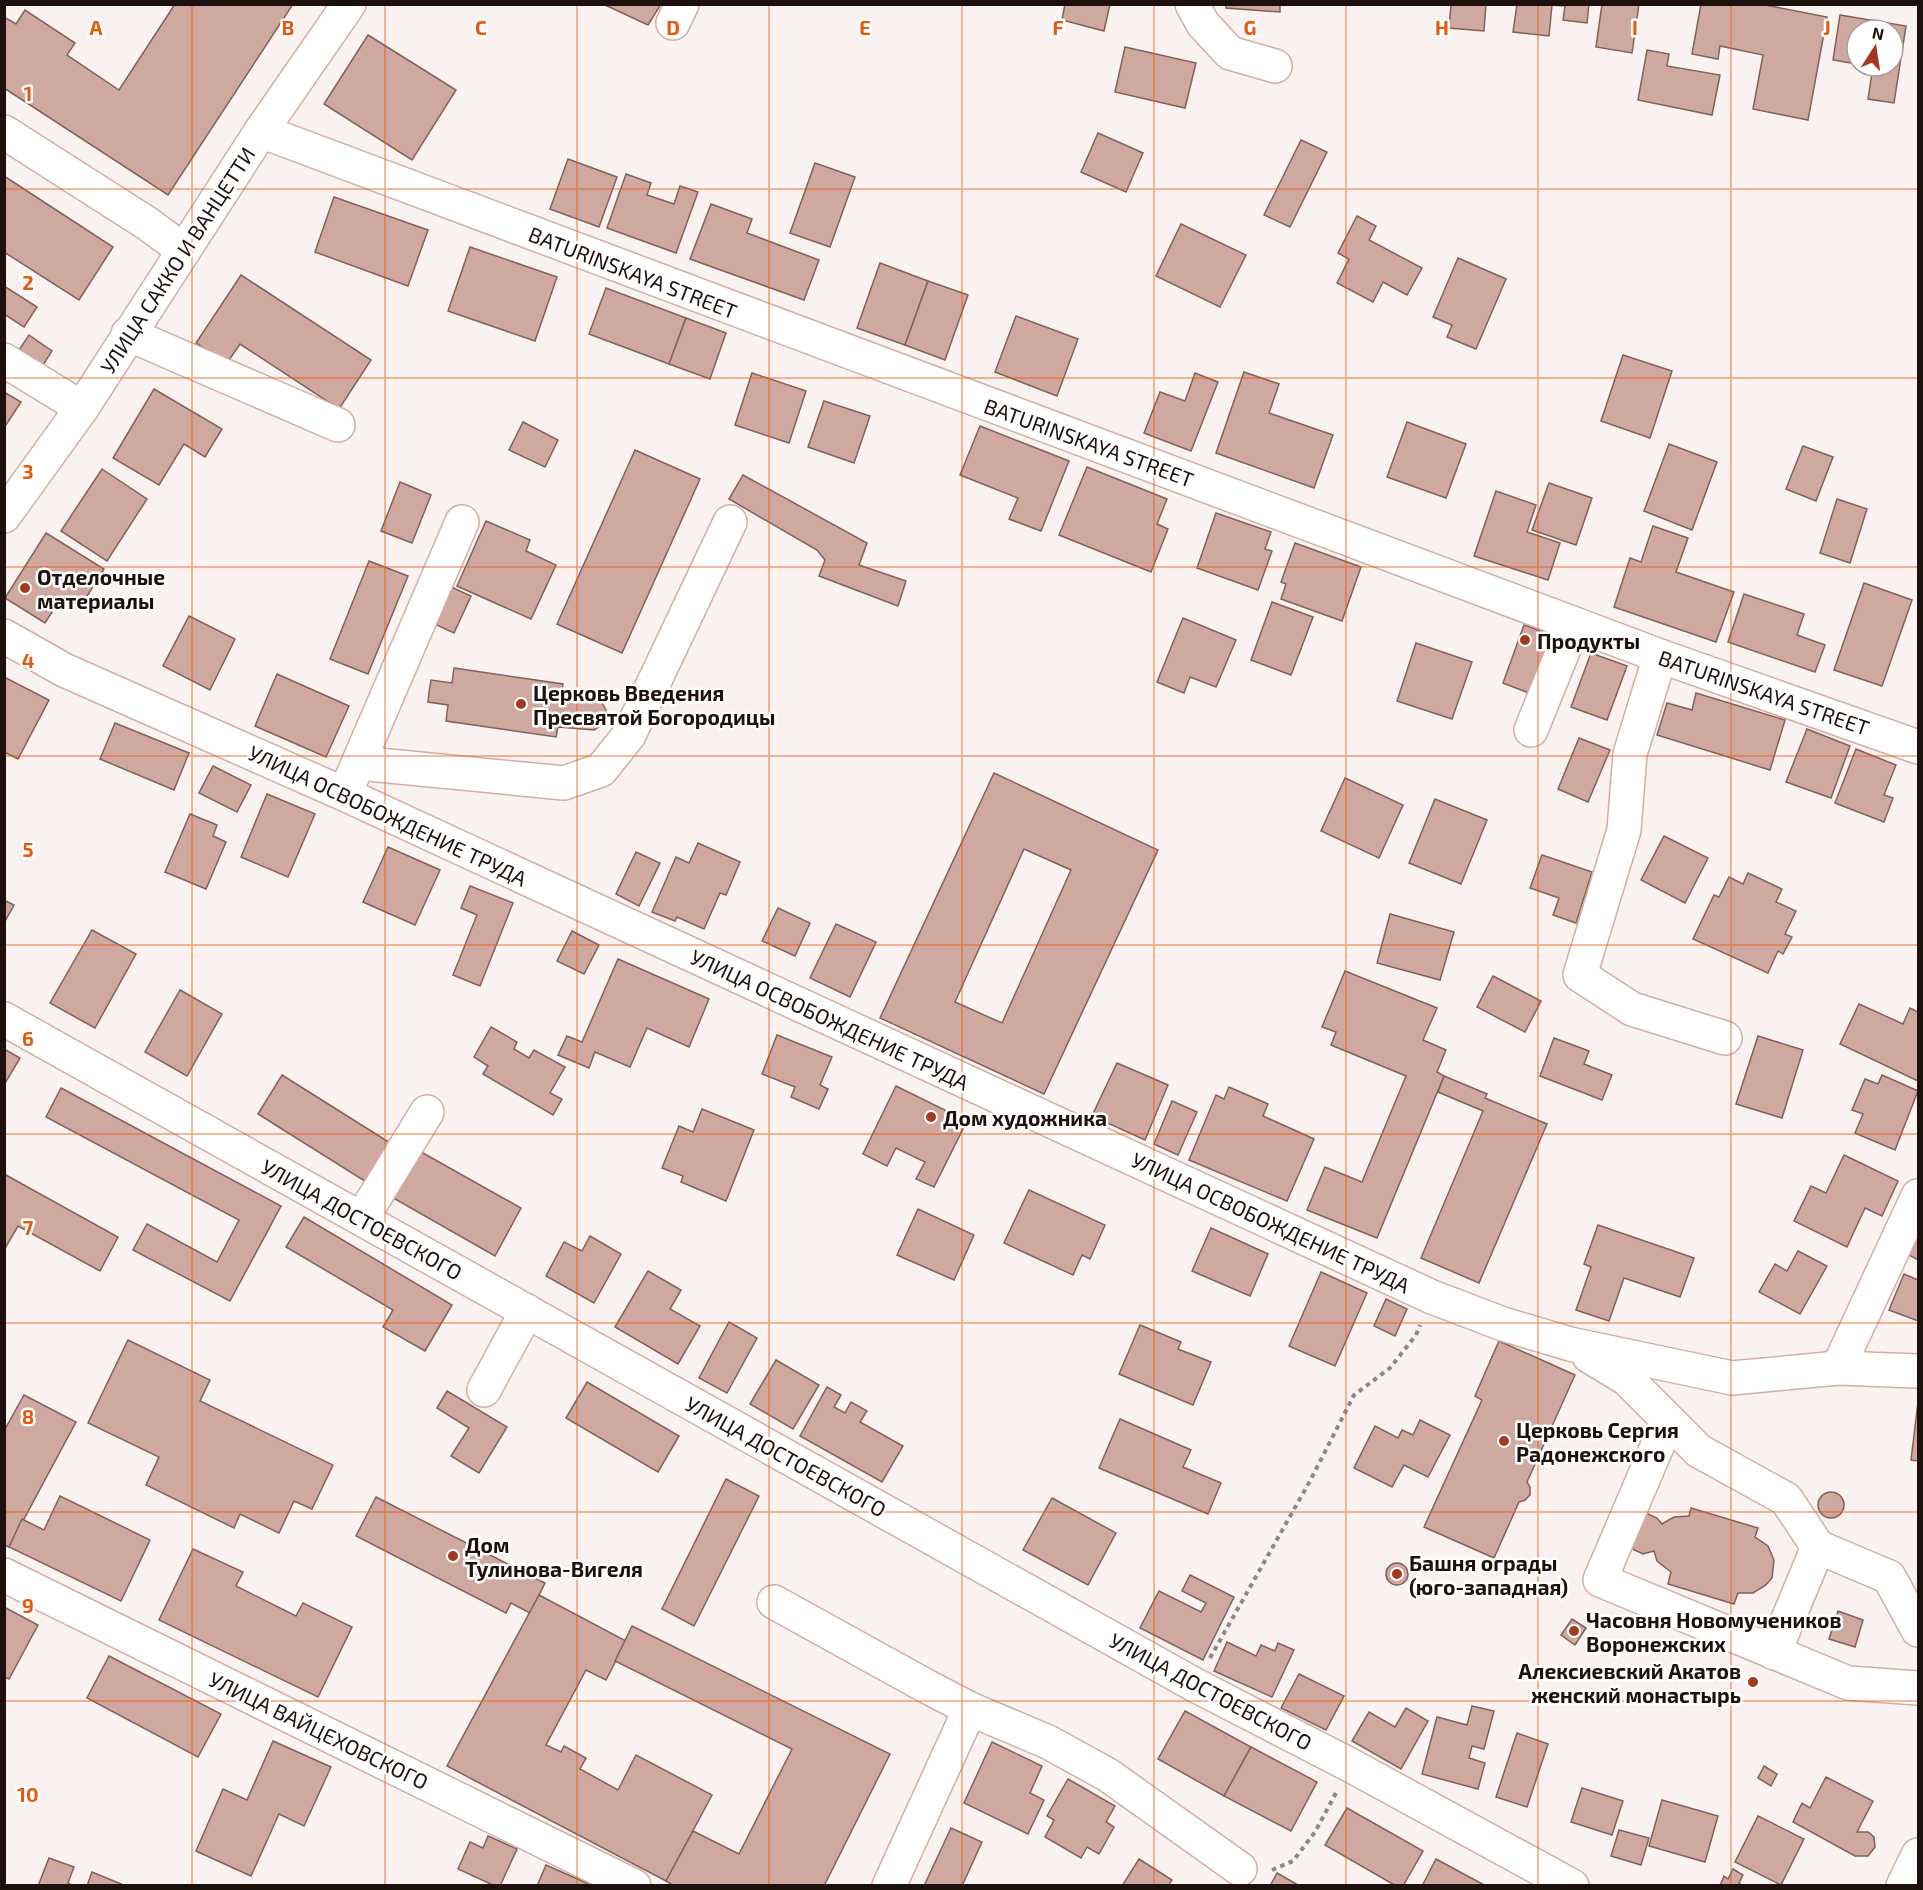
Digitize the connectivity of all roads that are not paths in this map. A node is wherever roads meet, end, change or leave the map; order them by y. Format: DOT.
graph roads {
  1 [pos="349,4"];
  2 [pos="1192,4"];
  3 [pos="1275,66"];
  4 [pos="261,131"];
  5 [pos="4,132"];
  6 [pos="183,250"];
  7 [pos="128,334"];
  8 [pos="4,360"];
  9 [pos="82,408"];
  10 [pos="338,425"];
  11 [pos="4,516"];
  12 [pos="462,522"];
  13 [pos="730,522"];
  14 [pos="1574,624"];
  15 [pos="4,636"];
  16 [pos="1660,656"];
  17 [pos="1531,730"];
  18 [pos="1918,747"];
  19 [pos="358,763"];
  20 [pos="344,794"];
  21 [pos="4,1019"];
  22 [pos="1725,1038"];
  23 [pos="427,1112"];
  24 [pos="1918,1196"];
  25 [pos="362,1218"];
  26 [pos="527,1311"];
  27 [pos="1570,1344"];
  28 [pos="1838,1368"];
  29 [pos="1918,1371"];
  30 [pos="484,1389"];
  31 [pos="1668,1421"];
  32 [pos="1818,1547"];
  33 [pos="4,1575"];
  34 [pos="774,1602"];
  35 [pos="1918,1630"];
  36 [pos="1774,1653"];
  37 [pos="1911,1681"];
  38 [pos="970,1709"];
  39 [pos="1918,1855"];
  40 [pos="1240,1869"];
  41 [pos="634,1886"];
  42 [pos="889,1886"];
  43 [pos="1572,1886"];
  44 [pos="1903,1886"];
  1 -- 4 [label="street, УЛИЦА САККО И ВАНЦЕТТИ"];
  2 -- 3 [label="street"];
  4 -- 6 [label="street, УЛИЦА САККО И ВАНЦЕТТИ"];
  4 -- 14 [label="street, BATURINSKAYA STREET"];
  5 -- 6 [label="street"];
  6 -- 7 [label="street, УЛИЦА САККО И ВАНЦЕТТИ"];
  7 -- 9 [label="street, УЛИЦА САККО И ВАНЦЕТТИ"];
  7 -- 10 [label="street"];
  8 -- 9 [label="street"];
  9 -- 11 [label="street, УЛИЦА САККО И ВАНЦЕТТИ"];
  12 -- 19 [label="street"];
  13 -- 19 [label="street"];
  14 -- 16 [label="street, BATURINSKAYA STREET"];
  14 -- 17 [label="street"];
  15 -- 20 [label="street, УЛИЦА ОСВОБОЖДЕНИЕ ТРУДА"];
  16 -- 18 [label="street, BATURINSKAYA STREET"];
  16 -- 22 [label="street"];
  19 -- 20 [label="street"];
  20 -- 27 [label="street, УЛИЦА ОСВОБОЖДЕНИЕ ТРУДА"];
  21 -- 25 [label="street, УЛИЦА ДОСТОЕВСКОГО"];
  23 -- 25 [label="street"];
  24 -- 28 [label="street"];
  25 -- 26 [label="street, УЛИЦА ДОСТОЕВСКОГО"];
  26 -- 30 [label="street"];
  26 -- 43 [label="street, УЛИЦА ДОСТОЕВСКОГО"];
  27 -- 28 [label="street, УЛИЦА ОСВОБОЖДЕНИЕ ТРУДА"];
  27 -- 31 [label="street"];
  28 -- 29 [label="street, УЛИЦА ОСВОБОЖДЕНИЕ ТРУДА"];
  31 -- 32 [label="street"];
  31 -- 36 [label="street"];
  32 -- 35 [label="street"];
  32 -- 36 [label="street"];
  33 -- 41 [label="street, УЛИЦА ВАЙЦЕХОВСКОГО"];
  34 -- 38 [label="street"];
  36 -- 37 [label="street"];
  38 -- 40 [label="street"];
  38 -- 42 [label="street"];
  39 -- 44 [label="street"];
}
